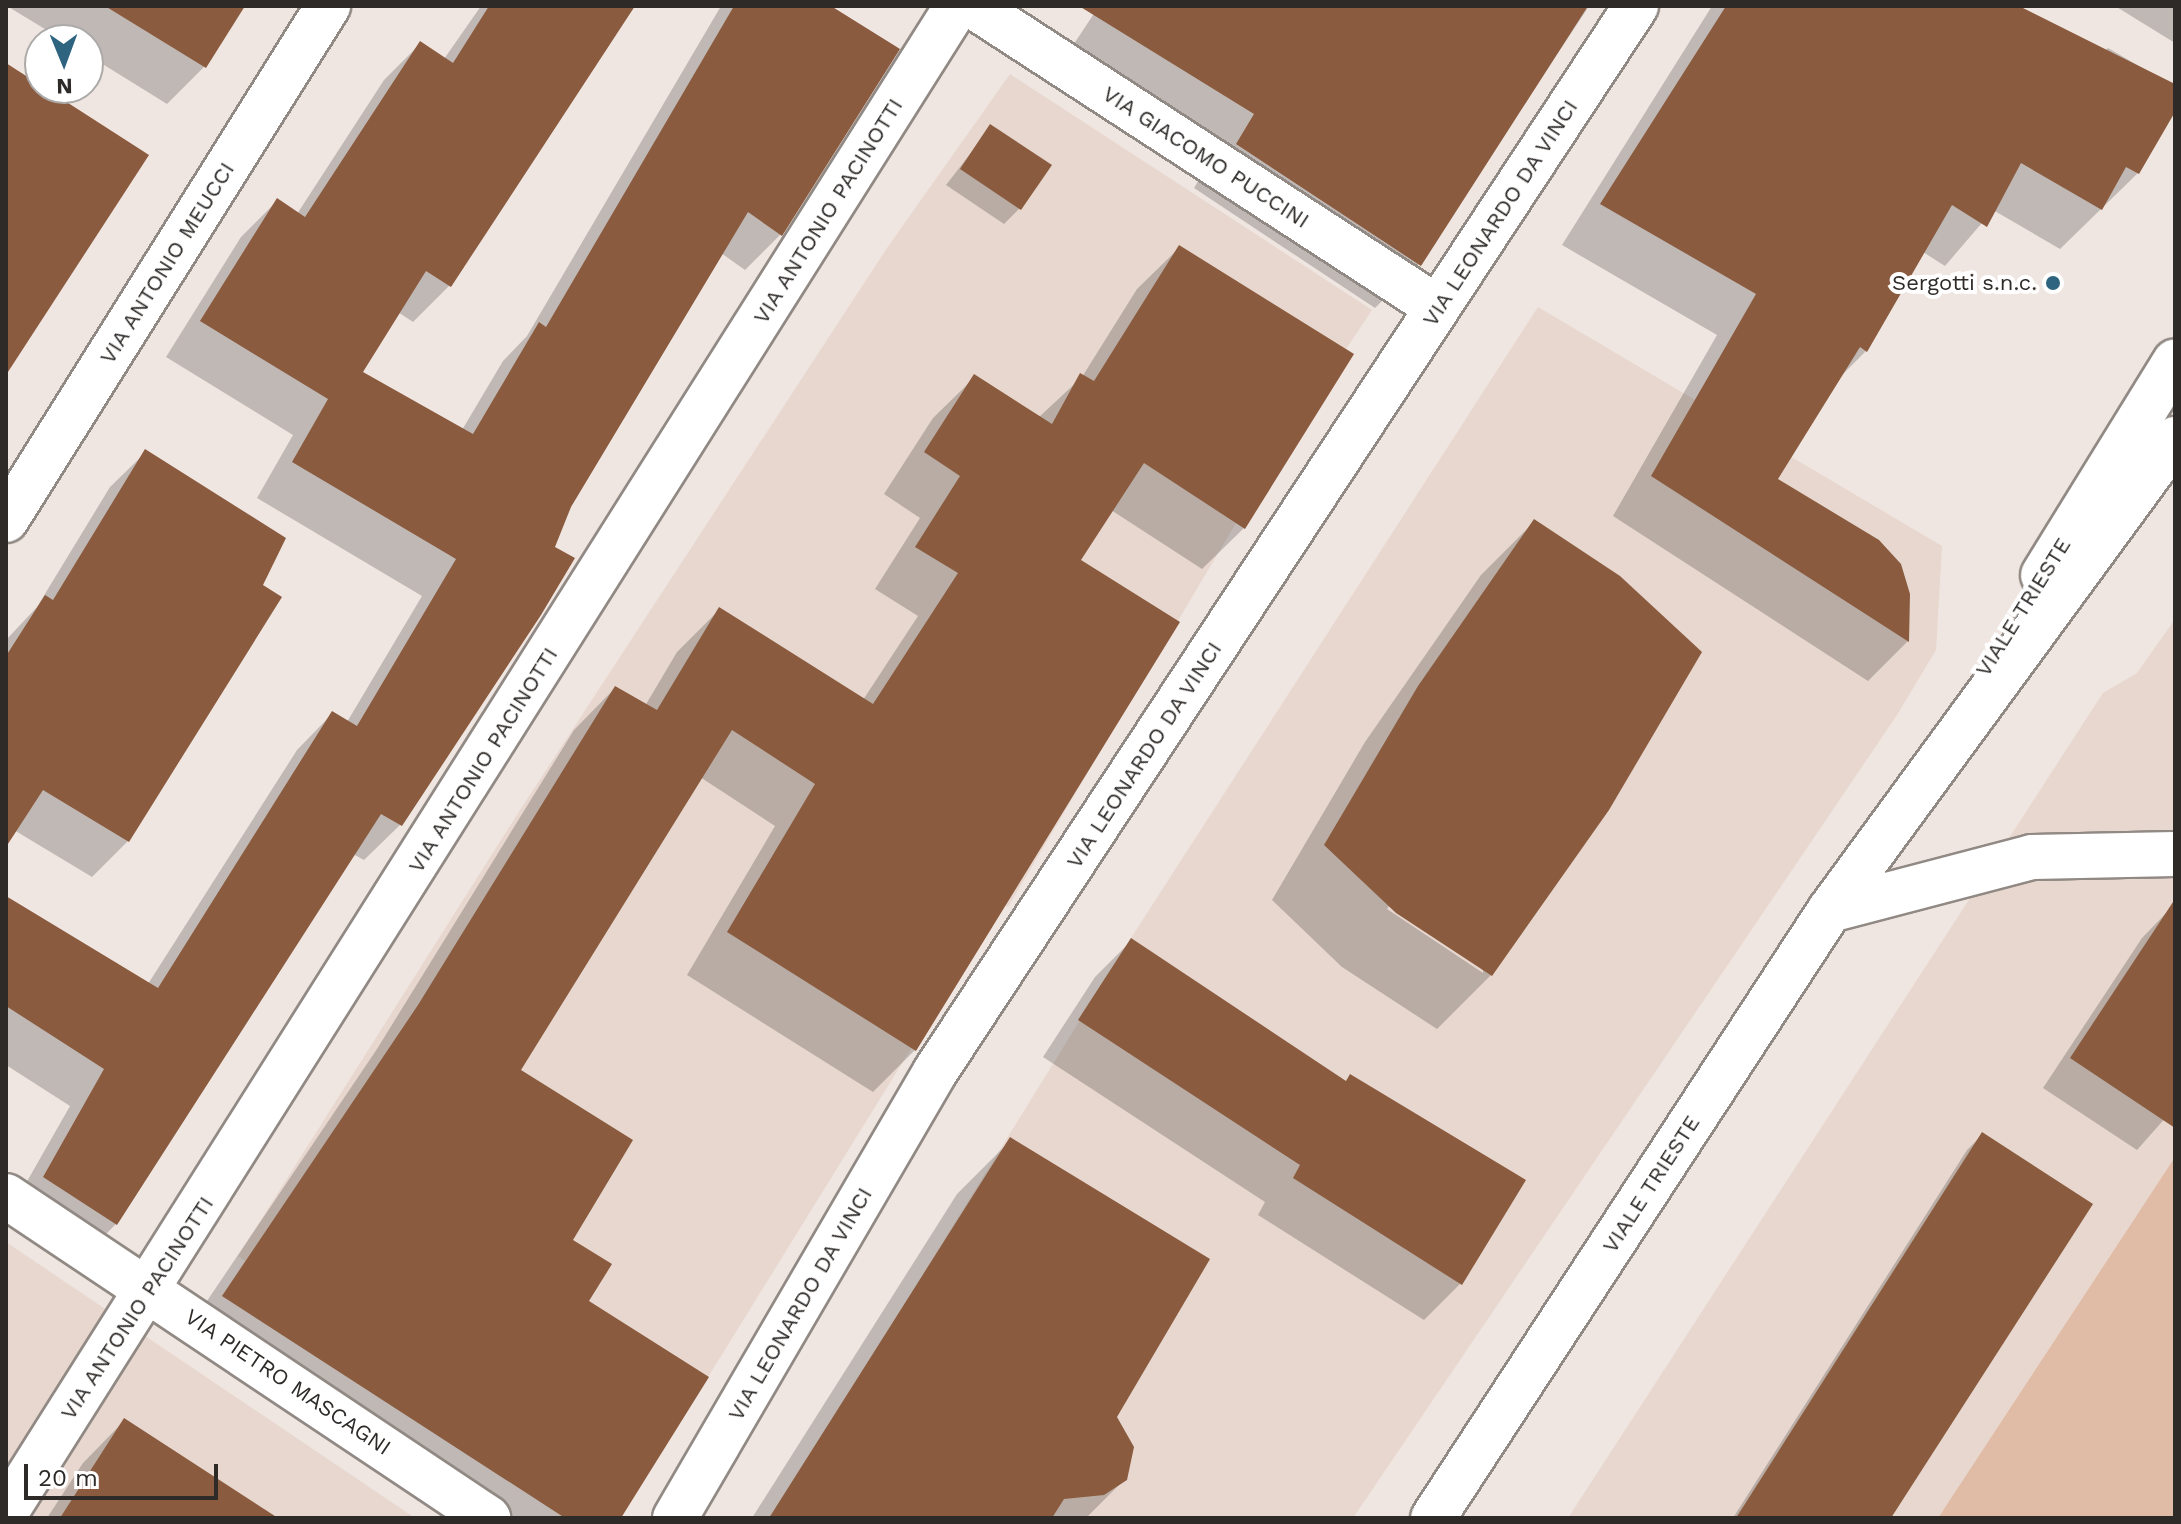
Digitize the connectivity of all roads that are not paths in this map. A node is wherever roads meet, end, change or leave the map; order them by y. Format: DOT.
graph roads {
  1 [pos="328,6"];
  2 [pos="957,6"];
  3 [pos="973,6"];
  4 [pos="1636,6"];
  5 [pos="1438,308"];
  6 [pos="2175,361"];
  7 [pos="2175,439"];
  8 [pos="6,520"];
  9 [pos="1871,852"];
  10 [pos="2175,854"];
  11 [pos="1830,910"];
  12 [pos="6,1196"];
  13 [pos="152,1288"];
  14 [pos="6,1512"];
  15 [pos="488,1518"];
  16 [pos="675,1518"];
  17 [pos="1433,1518"];
  1 -- 8 [label="street, VIA ANTONIO MEUCCI"];
  2 -- 13 [label="street, VIA ANTONIO PACINOTTI"];
  3 -- 5 [label="street, VIA GIACOMO PUCCINI"];
  4 -- 5 [label="street, VIA LEONARDO DA VINCI"];
  5 -- 16 [label="street, VIA LEONARDO DA VINCI"];
  6 -- 9 [label="street, VIALE TRIESTE"];
  7 -- 9 [label="street, VIALE TRIESTE"];
  9 -- 11 [label="street, VIALE TRIESTE"];
  10 -- 11 [label="street"];
  11 -- 17 [label="street, VIALE TRIESTE"];
  12 -- 13 [label="street, VIA PIETRO MASCAGNI"];
  13 -- 14 [label="street, VIA ANTONIO PACINOTTI"];
  13 -- 15 [label="street, VIA PIETRO MASCAGNI"];
}
